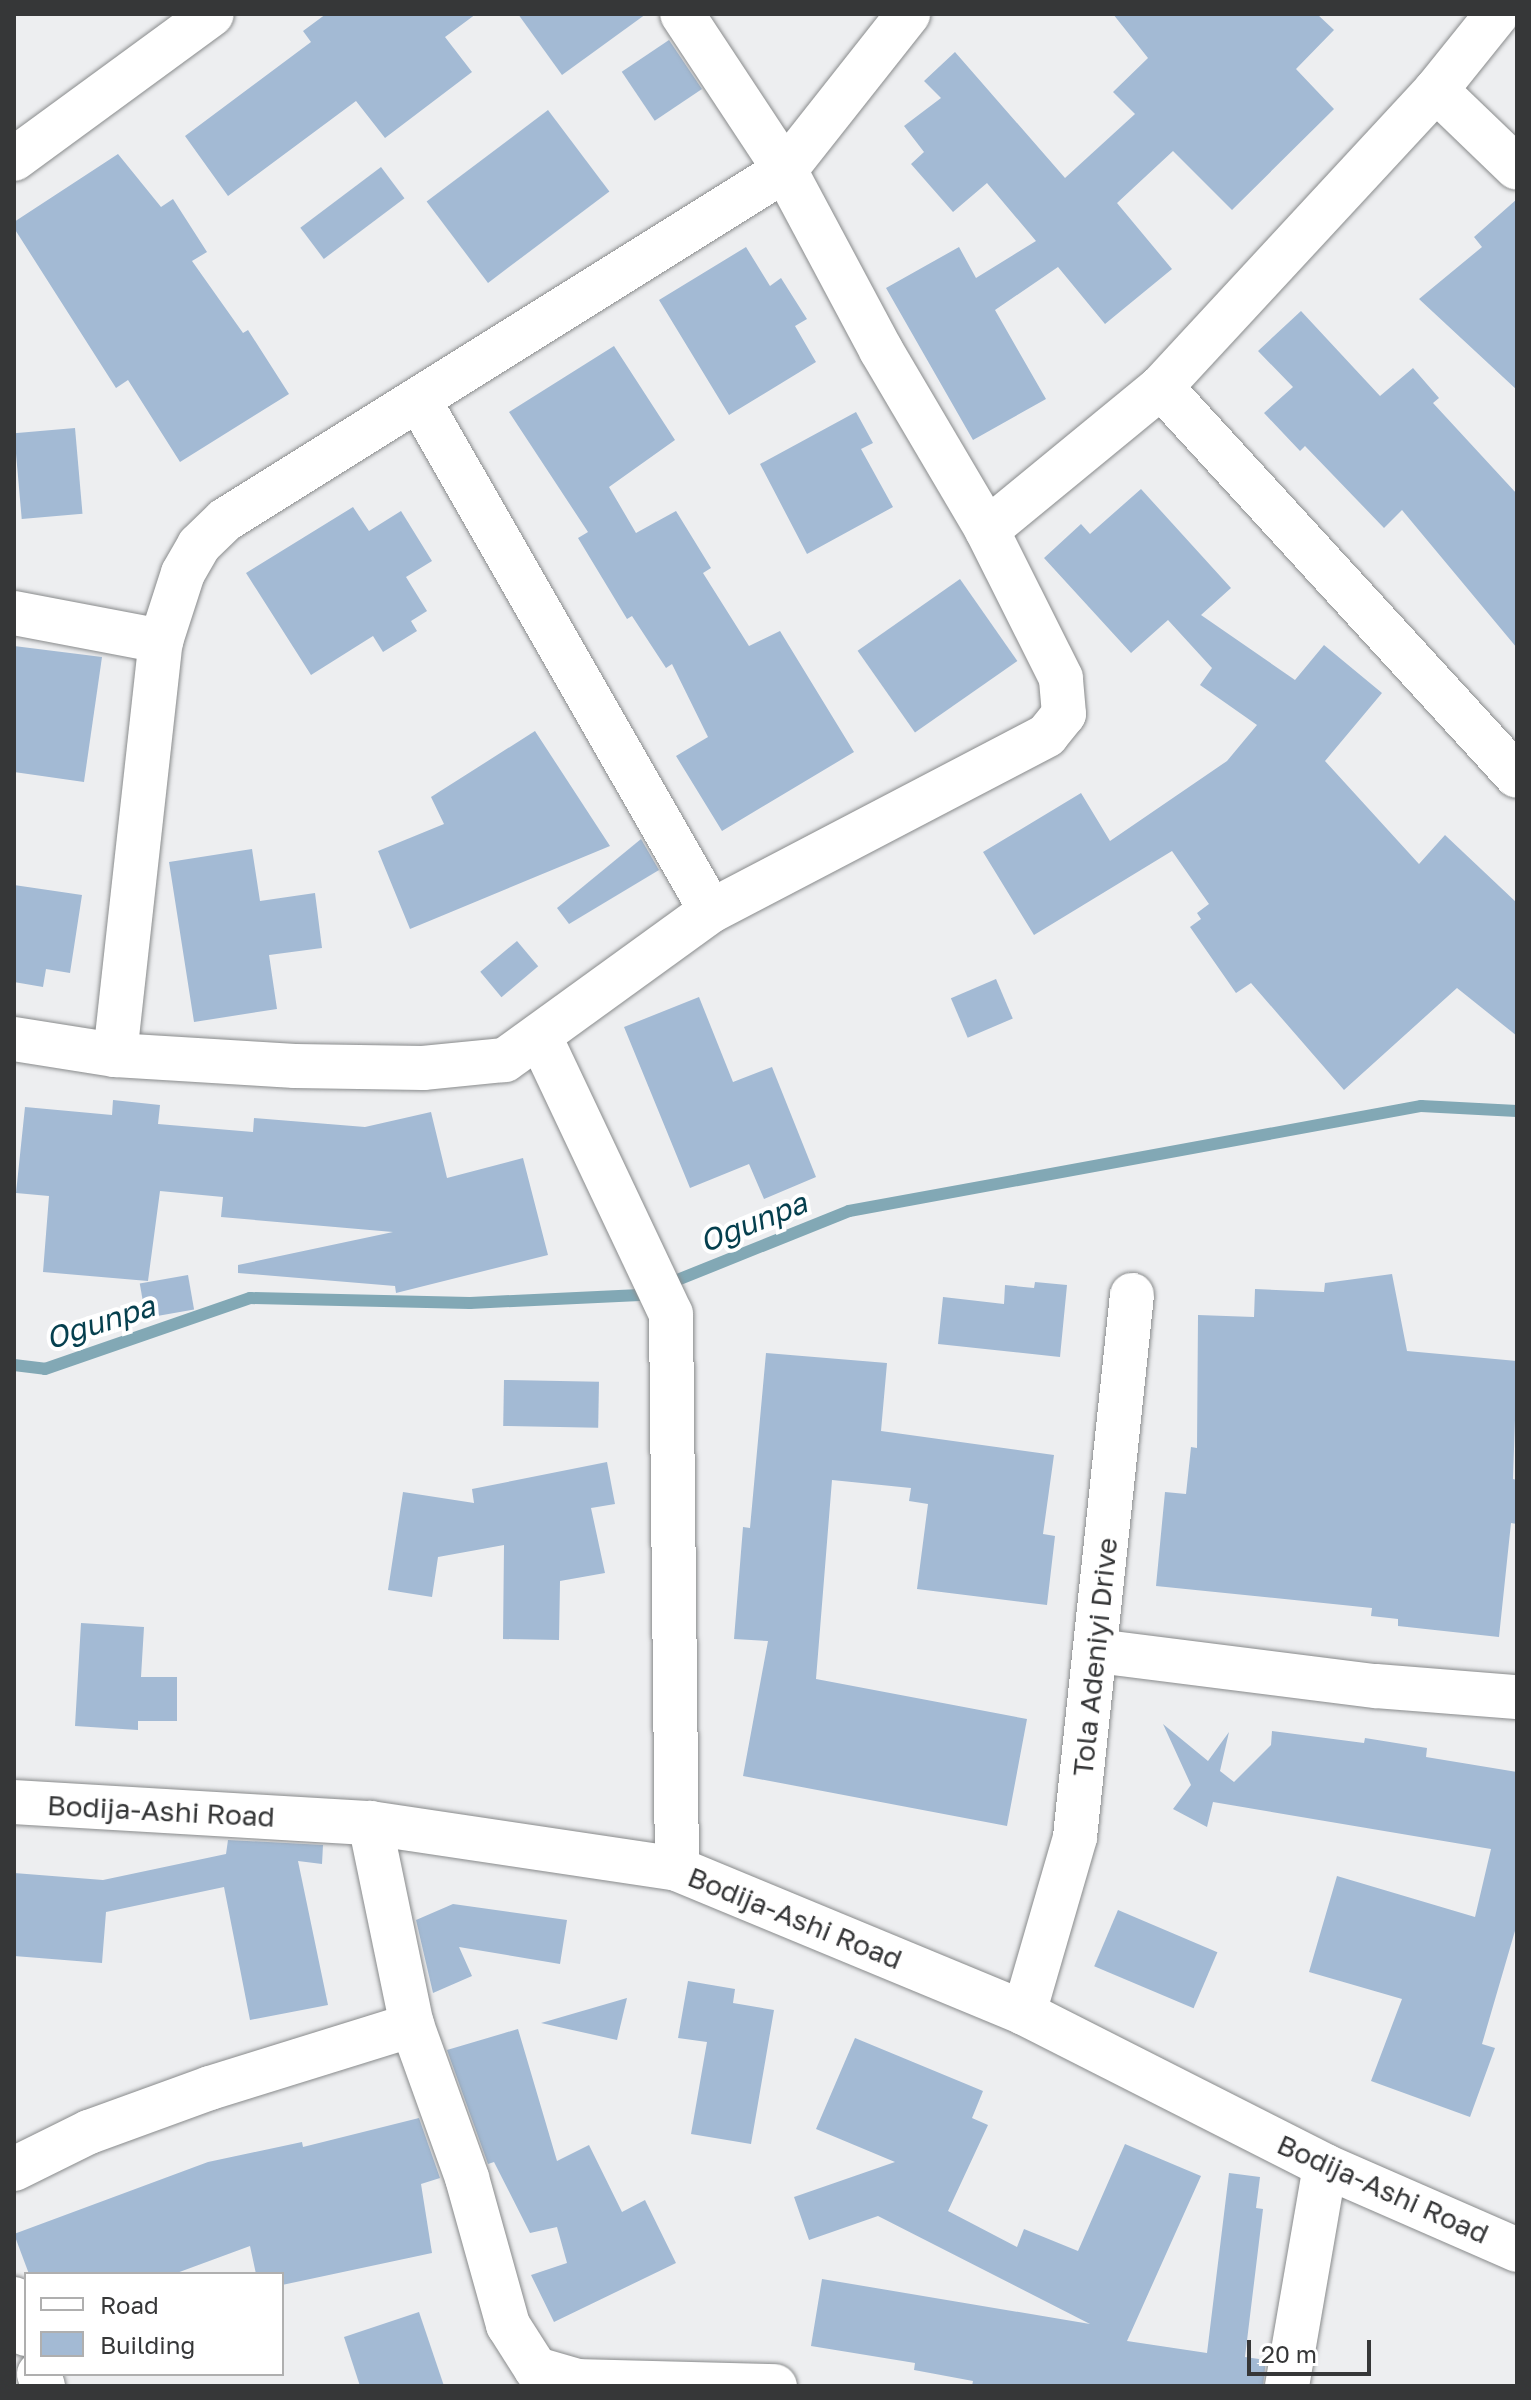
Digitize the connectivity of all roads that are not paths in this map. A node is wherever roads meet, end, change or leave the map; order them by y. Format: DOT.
graph roads {
  1 [pos="212,14"];
  2 [pos="682,14"];
  3 [pos="908,14"];
  4 [pos="1497,14"];
  5 [pos="1436,90"];
  6 [pos="14,159"];
  7 [pos="1517,168"];
  8 [pos="785,170"];
  9 [pos="1161,387"];
  10 [pos="420,402"];
  11 [pos="987,530"];
  12 [pos="14,613"];
  13 [pos="161,641"];
  14 [pos="1517,776"];
  15 [pos="711,911"];
  16 [pos="540,1037"];
  17 [pos="14,1039"];
  18 [pos="115,1055"];
  19 [pos="1132,1295"];
  20 [pos="1097,1651"];
  21 [pos="1517,1697"];
  22 [pos="14,1802"];
  23 [pos="370,1823"];
  24 [pos="677,1869"];
  25 [pos="1024,2013"];
  26 [pos="412,2025"];
  27 [pos="1325,2166"];
  28 [pos="14,2169"];
  29 [pos="1517,2250"];
  30 [pos="14,2299"];
  31 [pos="24,2328"];
  32 [pos="775,2386"];
  33 [pos="1287,2386"];
  1 -- 6 [label="street"];
  2 -- 8 [label="street"];
  3 -- 8 [label="street"];
  4 -- 5 [label="street"];
  5 -- 7 [label="street"];
  5 -- 9 [label="street"];
  8 -- 10 [label="street"];
  8 -- 11 [label="street"];
  9 -- 11 [label="street"];
  9 -- 14 [label="street"];
  10 -- 13 [label="street"];
  10 -- 15 [label="street"];
  11 -- 15 [label="street"];
  12 -- 13 [label="street"];
  13 -- 18 [label="street"];
  15 -- 16 [label="street"];
  16 -- 18 [label="street"];
  16 -- 24 [label="street"];
  17 -- 18 [label="street"];
  19 -- 20 [label="street, Tola Adeniyi Drive"];
  20 -- 21 [label="street"];
  20 -- 25 [label="street, Tola Adeniyi Drive"];
  22 -- 23 [label="street, Bodija-Ashi Road"];
  23 -- 24 [label="street, Bodija-Ashi Road"];
  23 -- 26 [label="street"];
  24 -- 25 [label="street, Bodija-Ashi Road"];
  25 -- 27 [label="street, Bodija-Ashi Road"];
  26 -- 28 [label="street"];
  26 -- 32 [label="street"];
  27 -- 29 [label="street, Bodija-Ashi Road"];
  27 -- 33 [label="street"];
  30 -- 31 [label="street"];
}
